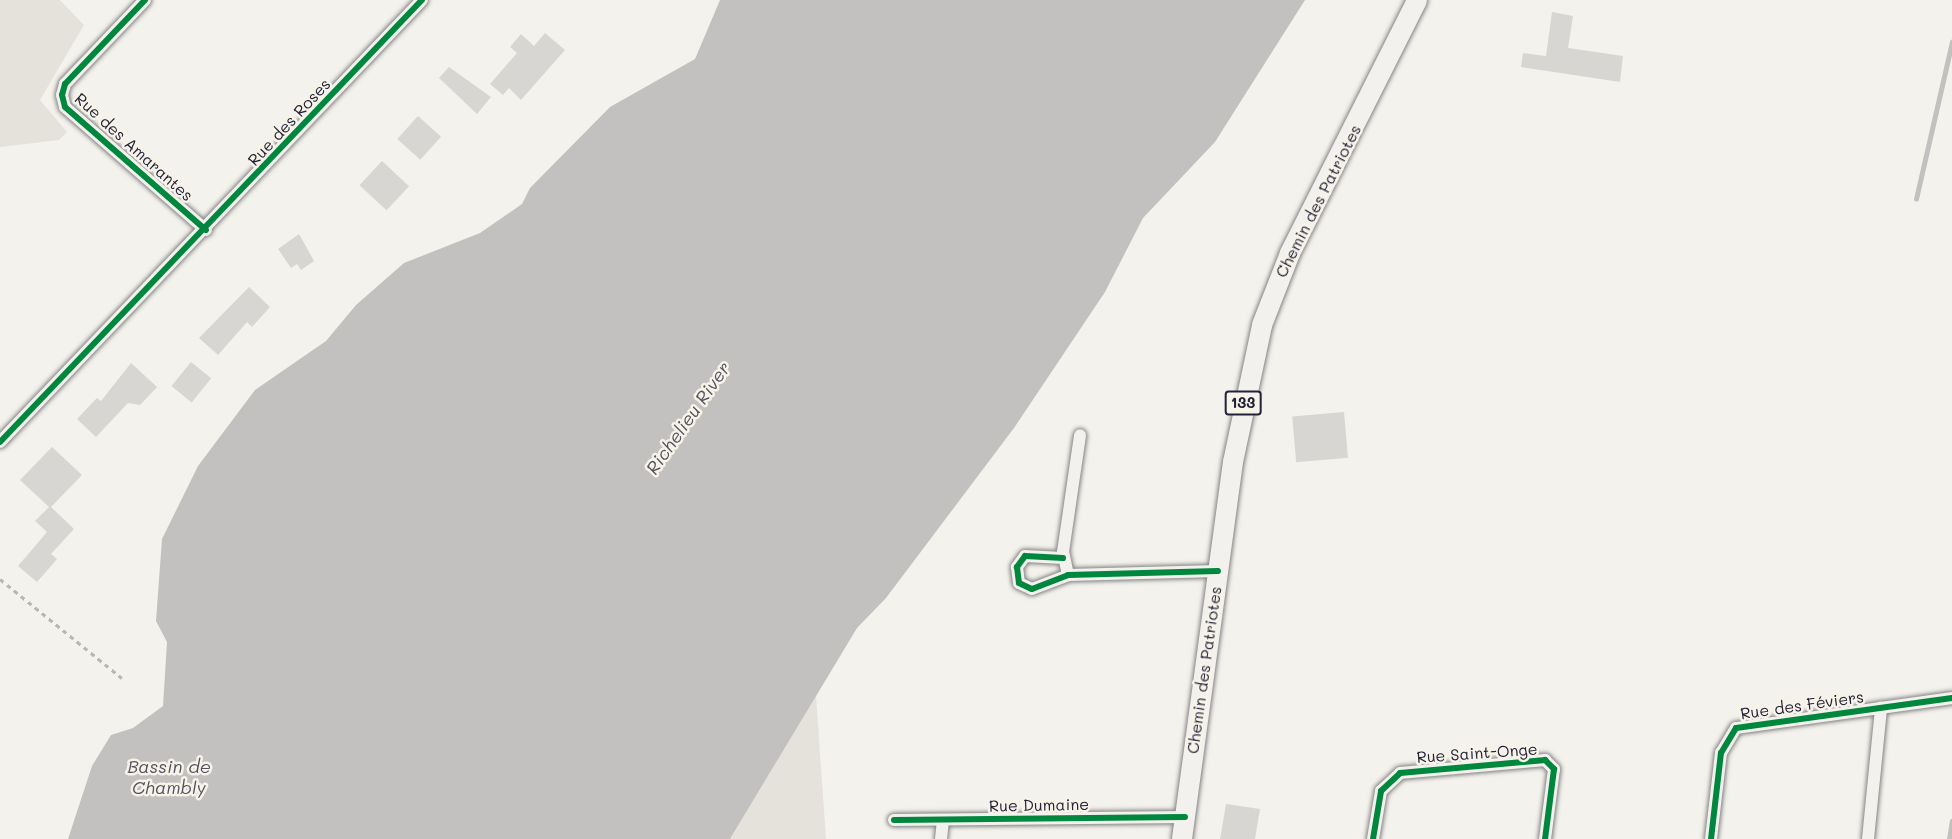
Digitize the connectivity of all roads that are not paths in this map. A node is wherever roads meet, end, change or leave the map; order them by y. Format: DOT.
graph roads {
  1 [pos="146,0"];
  2 [pos="422,0"];
  3 [pos="1417,0"];
  4 [pos="206,230"];
  5 [pos="1080,435"];
  6 [pos="0,442"];
  7 [pos="1063,558"];
  8 [pos="1218,571"];
  9 [pos="1068,575"];
  10 [pos="1952,698"];
  11 [pos="1881,708"];
  12 [pos="1185,818"];
  13 [pos="894,820"];
  14 [pos="943,820"];
  15 [pos="941,839"];
  16 [pos="1182,839"];
  17 [pos="1373,839"];
  18 [pos="1545,839"];
  19 [pos="1711,839"];
  20 [pos="1868,839"];
  1 -- 4 [label="street, Rue des Amarantes"];
  2 -- 4 [label="street, Rue des Roses"];
  3 -- 8 [label="main road, Chemin des Patriotes / 133"];
  4 -- 6 [label="street, Rue des Roses"];
  5 -- 7 [label="street"];
  7 -- 9 [label="street"];
  7 -- 9 [label="street"];
  8 -- 9 [label="street"];
  8 -- 12 [label="main road, Chemin des Patriotes / 133"];
  10 -- 11 [label="street, Rue des Féviers"];
  11 -- 19 [label="street, Rue des Féviers"];
  11 -- 20 [label="street"];
  12 -- 14 [label="street, Rue Dumaine"];
  12 -- 16 [label="main road, Chemin des Patriotes / 133"];
  13 -- 14 [label="street, Rue Dumaine"];
  14 -- 15 [label="street"];
  17 -- 18 [label="street, Rue Saint-Onge"];
}
